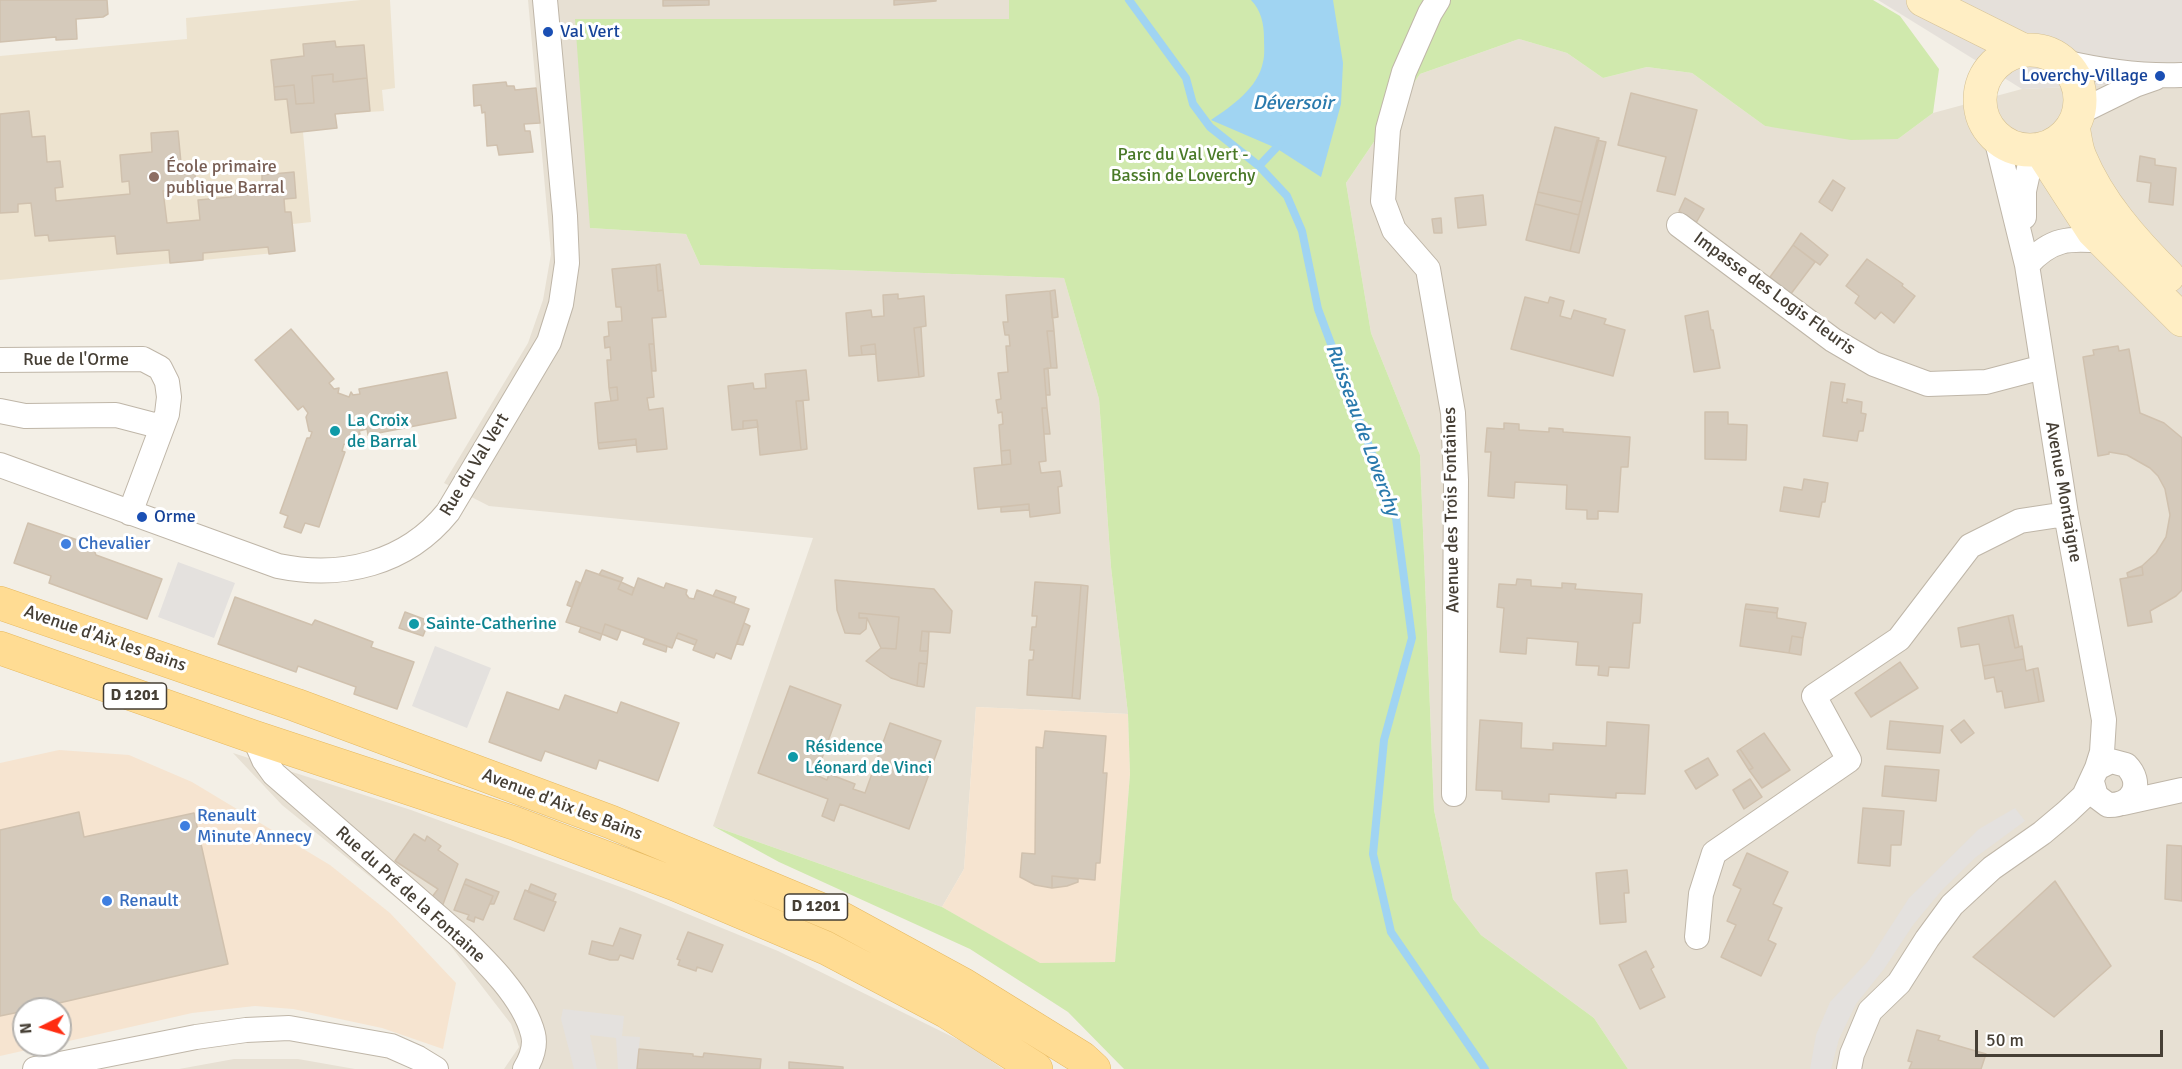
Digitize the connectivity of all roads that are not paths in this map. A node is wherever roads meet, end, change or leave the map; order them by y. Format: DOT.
graph roads {
  1 [pos="545,0"];
  2 [pos="1438,0"];
  3 [pos="1929,4"];
  4 [pos="2023,50"];
  5 [pos="2063,62"];
  6 [pos="2171,76"];
  7 [pos="1982,85"];
  8 [pos="2075,119"];
  9 [pos="1996,138"];
  10 [pos="2037,150"];
  11 [pos="1679,225"];
  12 [pos="2103,241"];
  13 [pos="2027,265"];
  14 [pos="2182,290"];
  15 [pos="2182,320"];
  16 [pos="0,360"];
  17 [pos="2043,367"];
  18 [pos="0,411"];
  19 [pos="162,427"];
  20 [pos="4,470"];
  21 [pos="130,513"];
  22 [pos="2066,514"];
  23 [pos="0,603"];
  24 [pos="6,653"];
  25 [pos="2104,720"];
  26 [pos="254,737"];
  27 [pos="2128,767"];
  28 [pos="2095,775"];
  29 [pos="2182,790"];
  30 [pos="1454,794"];
  31 [pos="2119,804"];
  32 [pos="2042,833"];
  33 [pos="1696,937"];
  34 [pos="35,1069"];
  35 [pos="436,1069"];
  36 [pos="525,1069"];
  37 [pos="1036,1069"];
  38 [pos="1094,1069"];
  39 [pos="1849,1069"];
  1 -- 21 [label="street, Rue du Val Vert"];
  2 -- 30 [label="street, Avenue des Trois Fontaines"];
  3 -- 4 [label="street"];
  3 -- 7 [label="street"];
  4 -- 5 [label="street"];
  4 -- 7 [label="street"];
  5 -- 6 [label="street"];
  5 -- 8 [label="street"];
  6 -- 8 [label="street"];
  7 -- 9 [label="street"];
  8 -- 10 [label="street"];
  8 -- 14 [label="street"];
  9 -- 10 [label="street"];
  9 -- 13 [label="street, Avenue Montaigne"];
  10 -- 12 [label="street"];
  10 -- 13 [label="street, Avenue Montaigne"];
  11 -- 17 [label="street, Impasse des Logis Fleuris"];
  12 -- 13 [label="street"];
  12 -- 15 [label="street"];
  13 -- 17 [label="street, Avenue Montaigne"];
  16 -- 19 [label="street, Rue de l'Orme"];
  17 -- 22 [label="street, Avenue Montaigne"];
  18 -- 19 [label="street"];
  19 -- 21 [label="street, Rue de l'Orme"];
  20 -- 21 [label="street, Rue du Val Vert"];
  22 -- 25 [label="street, Avenue Montaigne"];
  22 -- 33 [label="street"];
  23 -- 38 [label="main road, Avenue d'Aix les Bains / D 1201"];
  24 -- 26 [label="main road, Avenue d'Aix les Bains / D 1201"];
  25 -- 27 [label="street, Avenue Montaigne"];
  25 -- 28 [label="street, Avenue Montaigne"];
  26 -- 36 [label="street, Rue du Pré de la Fontaine"];
  26 -- 37 [label="main road, Avenue d'Aix les Bains / D 1201"];
  27 -- 28 [label="street"];
  27 -- 29 [label="street, Avenue Montaigne"];
  27 -- 31 [label="street"];
  28 -- 31 [label="street"];
  28 -- 32 [label="street, Avenue Montaigne"];
  29 -- 31 [label="street, Avenue Montaigne"];
  31 -- 32 [label="street, Avenue Montaigne"];
  32 -- 39 [label="street, Avenue Montaigne"];
  34 -- 35 [label="street"];
}
